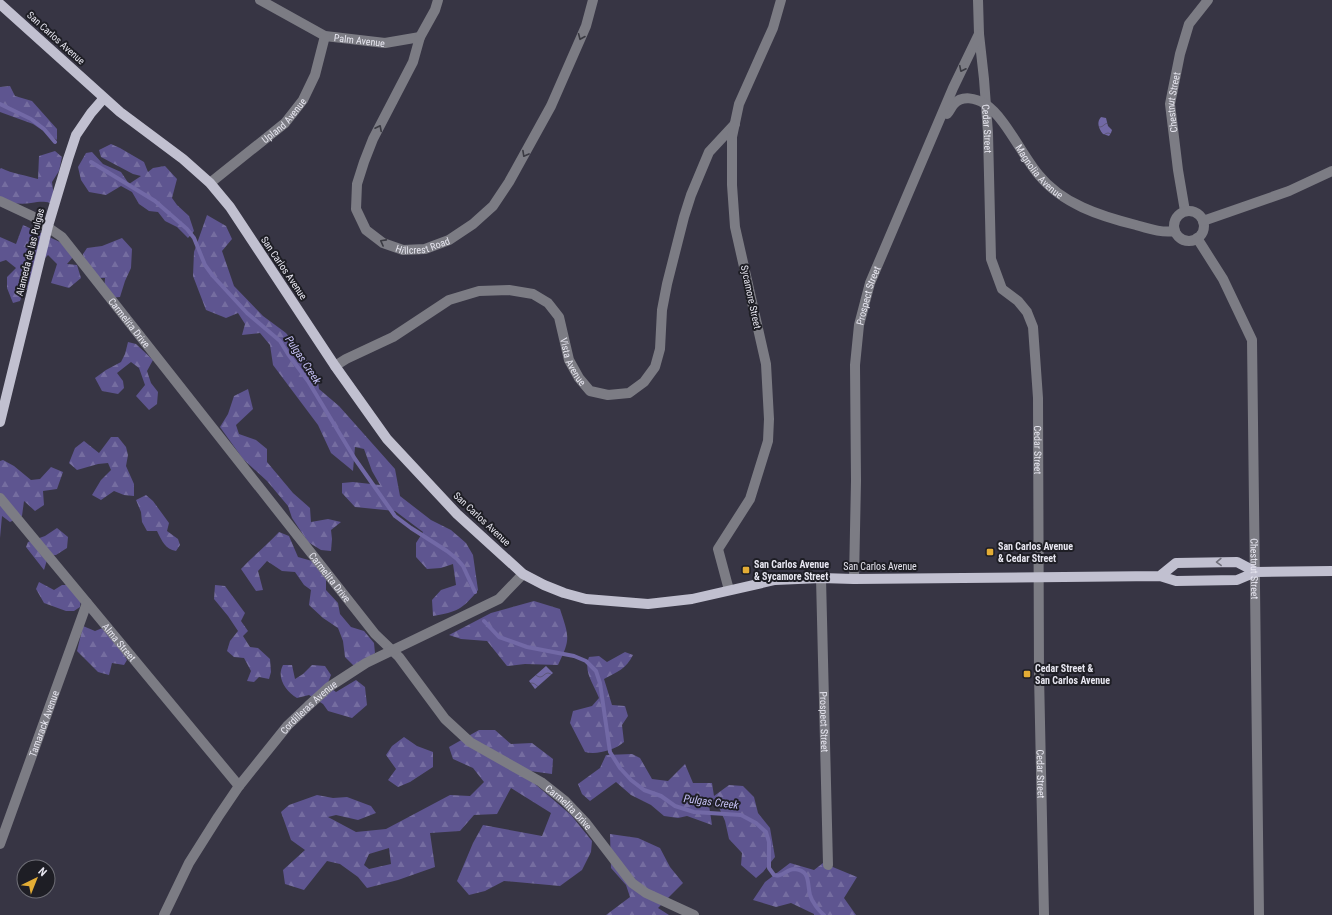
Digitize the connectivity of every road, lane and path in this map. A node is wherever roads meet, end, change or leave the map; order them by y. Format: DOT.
graph roads {
  1 [pos="260,0"];
  2 [pos="438,0"];
  3 [pos="593,0"];
  4 [pos="781,0"];
  5 [pos="978,0"];
  6 [pos="1208,0"];
  7 [pos="0,4"];
  8 [pos="979,34"];
  9 [pos="325,36"];
  10 [pos="420,37"];
  11 [pos="104,98"];
  12 [pos="985,104"];
  13 [pos="735,124"];
  14 [pos="935,132"];
  15 [pos="1332,171"];
  16 [pos="210,183"];
  17 [pos="0,201"];
  18 [pos="1185,211"];
  19 [pos="1203,221"];
  20 [pos="48,226"];
  21 [pos="1175,231"];
  22 [pos="1196,238"];
  23 [pos="335,366"];
  24 [pos="0,422"];
  25 [pos="0,498"];
  26 [pos="1332,571"];
  27 [pos="1256,572"];
  28 [pos="523,574"];
  29 [pos="1160,576"];
  30 [pos="1038,577"];
  31 [pos="821,578"];
  32 [pos="854,579"];
  33 [pos="729,590"];
  34 [pos="88,603"];
  35 [pos="391,650"];
  36 [pos="239,786"];
  37 [pos="0,844"];
  38 [pos="828,865"];
  39 [pos="164,915"];
  40 [pos="694,915"];
  41 [pos="1044,915"];
  42 [pos="1259,915"];
  1 -- 9 [label="street, Palm Avenue"];
  2 -- 10 [label="street, Hillcrest Road"];
  3 -- 10 [label="street, Hillcrest Road, one-way"];
  4 -- 13 [label="street, Sycamore Street"];
  5 -- 8 [label="street, Cedar Street"];
  6 -- 18 [label="street, Chestnut Street"];
  7 -- 11 [label="main road, San Carlos Avenue"];
  8 -- 12 [label="street, Cedar Street"];
  8 -- 14 [label="street, Prospect Street, one-way"];
  9 -- 10 [label="street, Palm Avenue"];
  9 -- 16 [label="street, Upland Avenue"];
  11 -- 16 [label="main road, San Carlos Avenue"];
  11 -- 20 [label="main road, Alameda de las Pulgas"];
  12 -- 14 [label="street, Magnolia Avenue"];
  12 -- 21 [label="street, Magnolia Avenue"];
  12 -- 30 [label="street, Cedar Street"];
  13 -- 23 [label="street, Vista Avenue"];
  13 -- 33 [label="street, Sycamore Street"];
  14 -- 32 [label="street, Prospect Street"];
  15 -- 19 [label="street"];
  16 -- 23 [label="main road, San Carlos Avenue"];
  17 -- 20 [label="street, Carmelita Drive"];
  18 -- 19 [label="street"];
  18 -- 21 [label="street"];
  19 -- 22 [label="street"];
  20 -- 24 [label="main road, Alameda de las Pulgas"];
  20 -- 35 [label="street, Carmelita Drive"];
  21 -- 22 [label="street"];
  22 -- 27 [label="street, Chestnut Street"];
  23 -- 28 [label="main road, San Carlos Avenue"];
  25 -- 34 [label="street, Alma Street"];
  26 -- 27 [label="main road, San Carlos Avenue"];
  27 -- 29 [label="main road, San Carlos Avenue"];
  27 -- 29 [label="main road, San Carlos Avenue, one-way"];
  27 -- 42 [label="street, Chestnut Street"];
  28 -- 33 [label="main road, San Carlos Avenue"];
  28 -- 35 [label="street, Cordilleras Avenue"];
  29 -- 30 [label="main road, San Carlos Avenue"];
  30 -- 32 [label="main road, San Carlos Avenue"];
  30 -- 41 [label="street, Cedar Street"];
  31 -- 32 [label="main road, San Carlos Avenue"];
  31 -- 33 [label="main road, San Carlos Avenue"];
  31 -- 38 [label="street, Prospect Street"];
  34 -- 36 [label="street, Alma Street"];
  34 -- 37 [label="street, Tamarack Avenue"];
  35 -- 36 [label="street, Cordilleras Avenue"];
  35 -- 40 [label="street, Carmelita Drive"];
  36 -- 39 [label="street, Cordilleras Avenue"];
}
